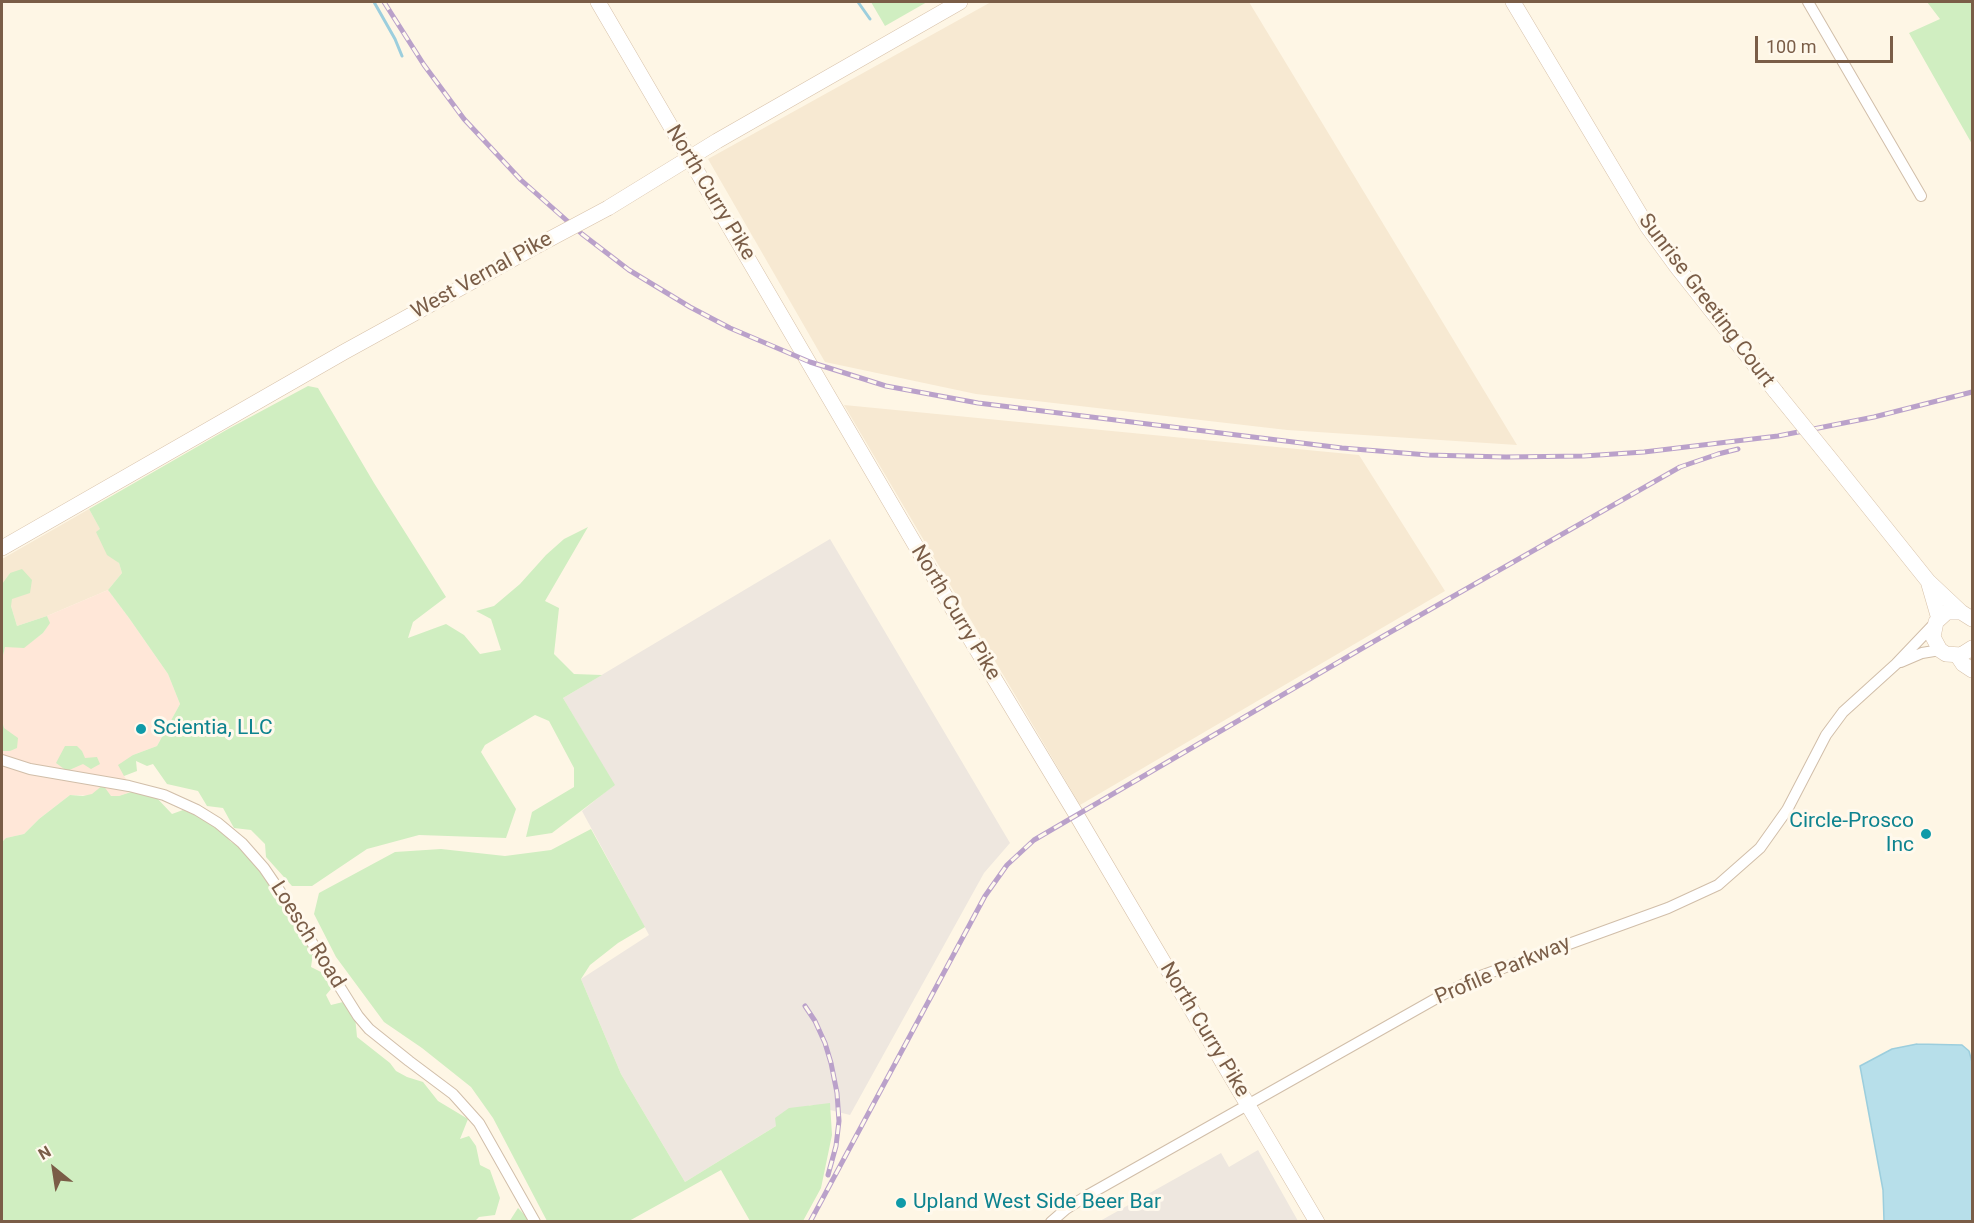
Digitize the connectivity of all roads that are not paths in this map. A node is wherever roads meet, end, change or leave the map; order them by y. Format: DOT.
graph roads {
  1 [pos="598,2"];
  2 [pos="960,2"];
  3 [pos="1513,2"];
  4 [pos="1808,2"];
  5 [pos="689,159"];
  6 [pos="1921,196"];
  7 [pos="2,548"];
  8 [pos="1928,581"];
  9 [pos="1967,615"];
  10 [pos="1937,621"];
  11 [pos="1972,648"];
  12 [pos="1940,650"];
  13 [pos="1957,655"];
  14 [pos="1896,664"];
  15 [pos="1972,670"];
  16 [pos="2,760"];
  17 [pos="1248,1104"];
  18 [pos="536,1221"];
  19 [pos="1051,1221"];
  20 [pos="1317,1221"];
  1 -- 5 [label="main road, North Curry Pike"];
  2 -- 5 [label="main road, West Vernal Pike"];
  3 -- 8 [label="main road, Sunrise Greeting Court, bridge"];
  4 -- 6 [label="street"];
  5 -- 7 [label="main road, West Vernal Pike, bridge"];
  5 -- 17 [label="main road, North Curry Pike"];
  8 -- 9 [label="main road, Sunrise Greeting Court"];
  8 -- 10 [label="main road, Sunrise Greeting Court"];
  9 -- 10 [label="main road"];
  10 -- 12 [label="main road, Sunrise Greeting Court"];
  10 -- 14 [label="street, Profile Parkway"];
  11 -- 13 [label="main road"];
  12 -- 13 [label="main road"];
  12 -- 14 [label="street, Profile Parkway"];
  13 -- 15 [label="main road"];
  14 -- 17 [label="street, Profile Parkway"];
  16 -- 18 [label="street, Loesch Road"];
  17 -- 19 [label="street, Profile Parkway"];
  17 -- 20 [label="main road, North Curry Pike"];
}
